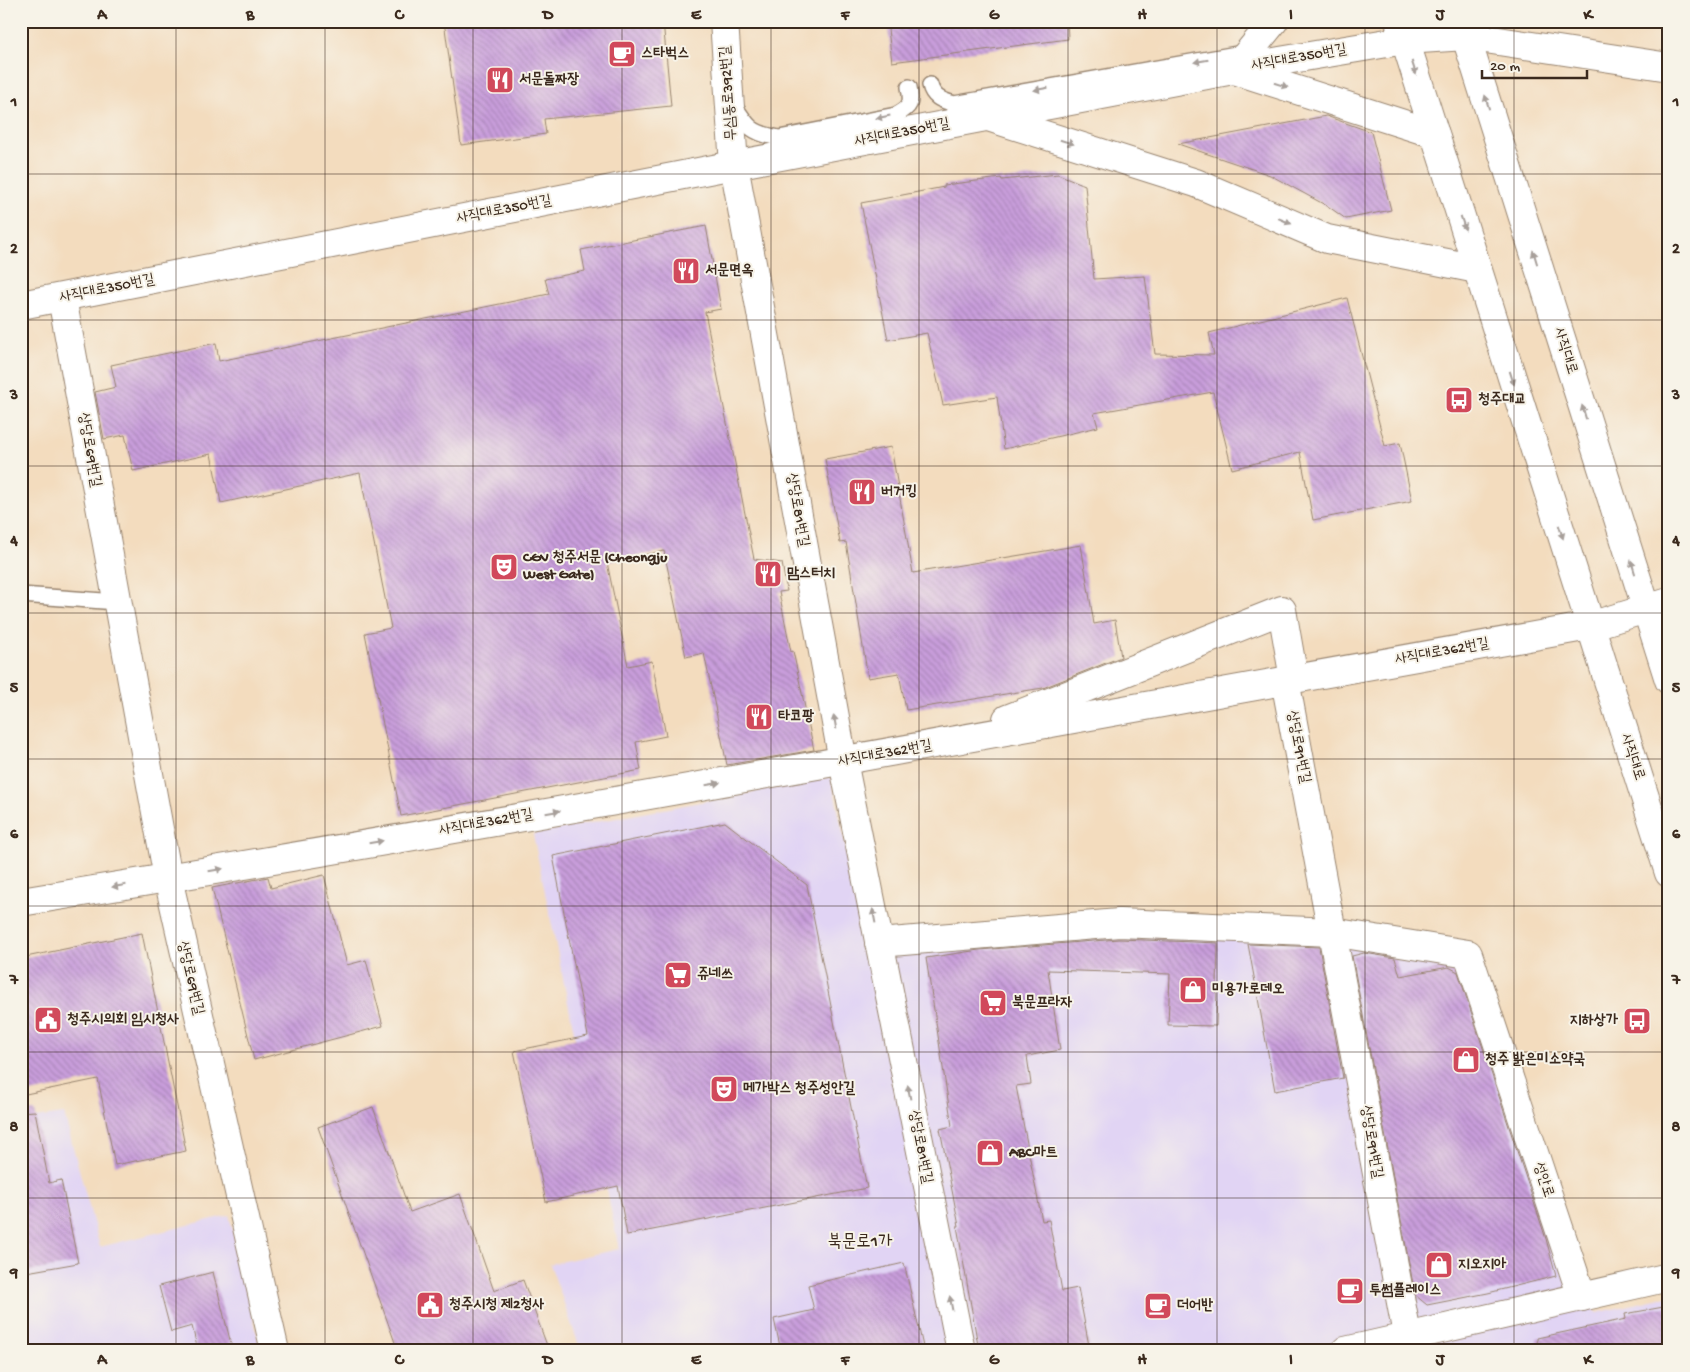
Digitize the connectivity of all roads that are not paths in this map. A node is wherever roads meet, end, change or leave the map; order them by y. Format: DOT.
graph roads {
  1 [pos="724,21"];
  2 [pos="1274,21"];
  3 [pos="1463,29"];
  4 [pos="1402,31"];
  5 [pos="1242,61"];
  6 [pos="1668,71"];
  7 [pos="930,85"];
  8 [pos="909,87"];
  9 [pos="730,98"];
  10 [pos="987,117"];
  11 [pos="1435,134"];
  12 [pos="734,165"];
  13 [pos="1478,269"];
  14 [pos="62,298"];
  15 [pos="21,305"];
  16 [pos="21,595"];
  17 [pos="117,602"];
  18 [pos="1657,605"];
  19 [pos="1590,626"];
  20 [pos="1290,680"];
  21 [pos="1669,680"];
  22 [pos="950,742"];
  23 [pos="843,761"];
  24 [pos="1669,872"];
  25 [pos="168,878"];
  26 [pos="21,902"];
  27 [pos="1332,932"];
  28 [pos="879,943"];
  29 [pos="1669,1277"];
  30 [pos="1582,1297"];
  31 [pos="1408,1344"];
  32 [pos="274,1351"];
  33 [pos="961,1351"];
  34 [pos="1345,1351"];
  1 -- 9 [label="street, 무심동로392번길"];
  2 -- 5 [label="street"];
  3 -- 4 [label="street, 사직대로350번길"];
  3 -- 6 [label="street, 사직대로350번길"];
  18 -- 3 [label="street, 사직대로, one-way"];
  4 -- 5 [label="street, 사직대로350번길"];
  4 -- 11 [label="street, 사직대로, one-way"];
  5 -- 7 [label="lane, one-way"];
  5 -- 10 [label="street, 사직대로350번길"];
  5 -- 11 [label="street, one-way"];
  8 -- 9 [label="lane, one-way"];
  9 -- 12 [label="street, 무심동로392번길"];
  10 -- 12 [label="street, 사직대로350번길"];
  10 -- 13 [label="street, 사직대로350번길, one-way"];
  11 -- 13 [label="street, 사직대로, one-way"];
  12 -- 14 [label="street, 사직대로350번길"];
  23 -- 12 [label="street, 상당로81번길, one-way"];
  13 -- 19 [label="street, 사직대로, one-way"];
  14 -- 15 [label="street, 사직대로350번길"];
  14 -- 17 [label="street, 상당로69번길"];
  16 -- 17 [label="lane"];
  17 -- 25 [label="street, 상당로69번길"];
  18 -- 19 [label="street, 사직대로362번길"];
  18 -- 21 [label="street, 사직대로"];
  19 -- 20 [label="street, 사직대로362번길"];
  19 -- 24 [label="street, 사직대로"];
  20 -- 22 [label="street, 사직대로362번길"];
  20 -- 22 [label="street, 사직대로362번길"];
  20 -- 27 [label="street, 상당로91번길"];
  22 -- 23 [label="street, 사직대로362번길"];
  25 -- 23 [label="street, 사직대로362번길, one-way"];
  28 -- 23 [label="street, 상당로81번길, one-way"];
  25 -- 26 [label="street, 사직대로362번길, one-way"];
  25 -- 32 [label="street, 상당로69번길"];
  27 -- 28 [label="street"];
  27 -- 30 [label="street, 성안로"];
  27 -- 31 [label="street, 상당로91번길"];
  33 -- 28 [label="street, 상당로81번길, one-way"];
  29 -- 30 [label="street"];
  30 -- 31 [label="street"];
  31 -- 34 [label="street"];
}
